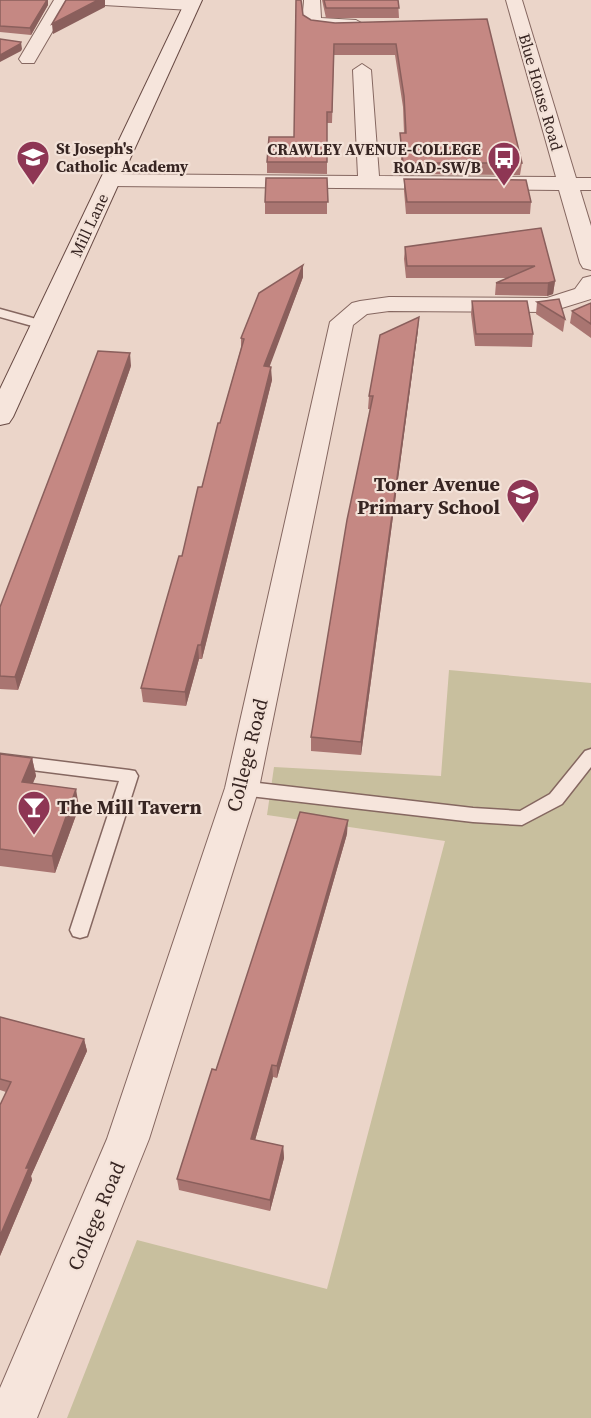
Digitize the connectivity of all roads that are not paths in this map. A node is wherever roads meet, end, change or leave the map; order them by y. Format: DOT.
graph roads {
  1 [pos="62,0"];
  2 [pos="75,0"];
  3 [pos="312,0"];
  4 [pos="514,0"];
  5 [pos="192,3"];
  6 [pos="378,25"];
  7 [pos="28,48"];
  8 [pos="362,70"];
  9 [pos="110,180"];
  10 [pos="369,183"];
  11 [pos="568,184"];
  12 [pos="591,184"];
  13 [pos="591,263"];
  14 [pos="591,283"];
  15 [pos="0,313"];
  16 [pos="43,325"];
  17 [pos="0,417"];
  18 [pos="591,755"];
  19 [pos="0,760"];
  20 [pos="242,788"];
  21 [pos="80,930"];
  22 [pos="12,1418"];
  1 -- 7 [label="street"];
  2 -- 5 [label="street"];
  3 -- 6 [label="street"];
  4 -- 11 [label="street, Blue House Road"];
  5 -- 9 [label="street, Mill Lane"];
  8 -- 10 [label="street"];
  9 -- 10 [label="street"];
  9 -- 16 [label="street, Mill Lane"];
  10 -- 11 [label="street"];
  11 -- 12 [label="street"];
  11 -- 13 [label="street"];
  14 -- 20 [label="street, College Road"];
  15 -- 16 [label="lane"];
  16 -- 17 [label="street, Mill Lane"];
  18 -- 20 [label="lane"];
  19 -- 21 [label="lane"];
  20 -- 22 [label="street, College Road"];
}
